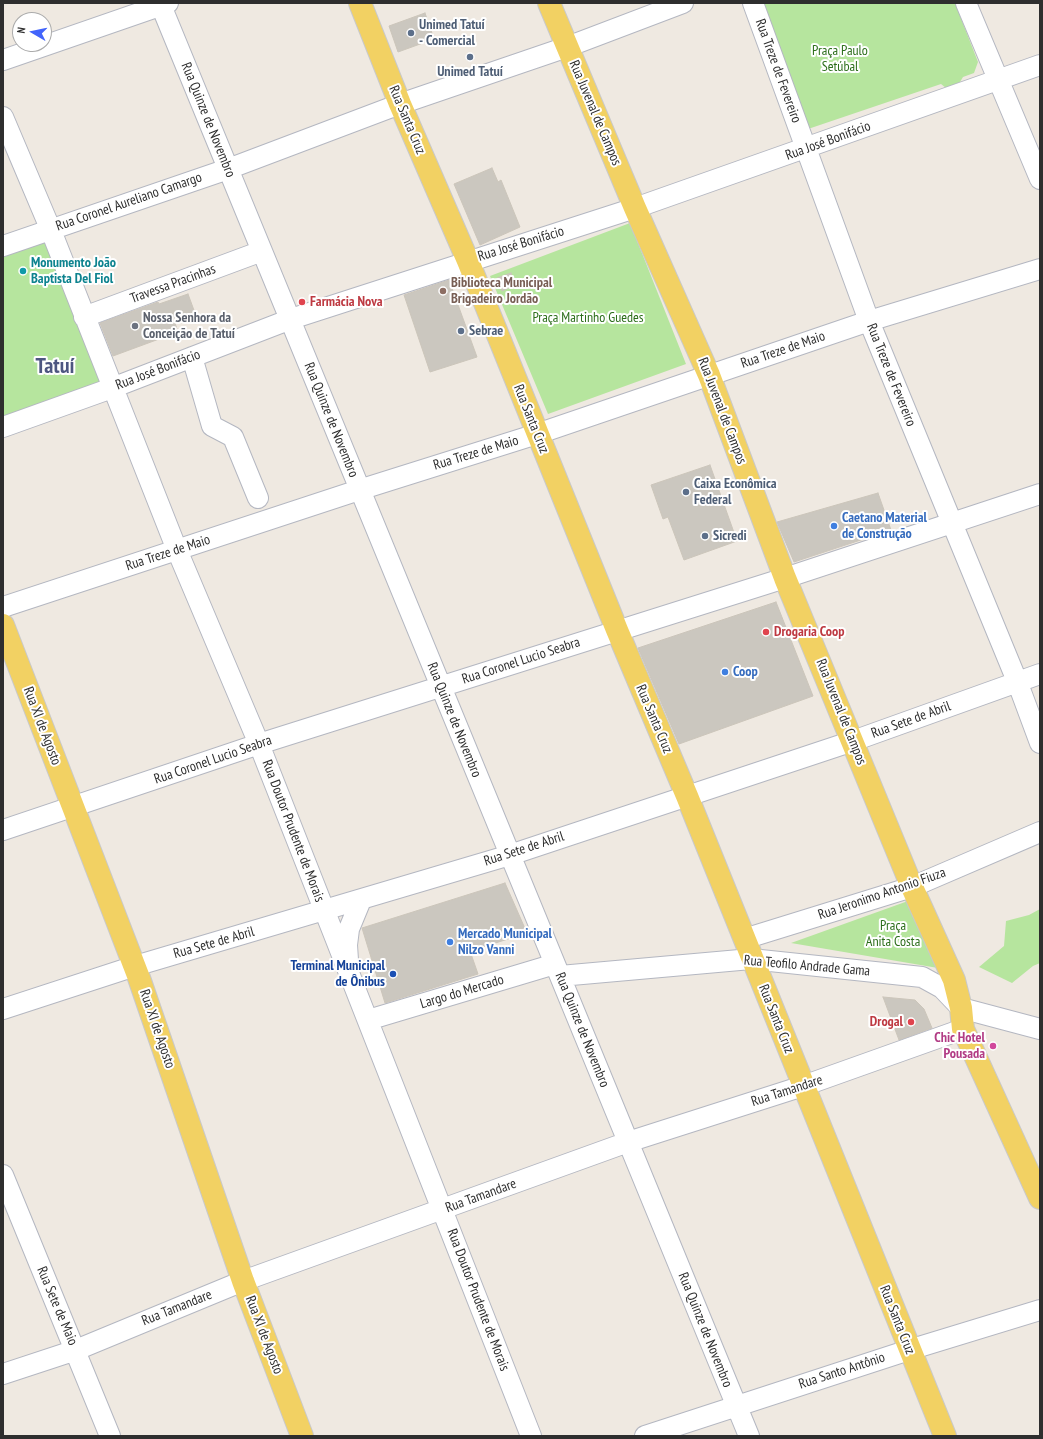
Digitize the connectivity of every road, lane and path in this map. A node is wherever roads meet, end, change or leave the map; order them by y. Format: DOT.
graph roads {
  1 [pos="360,3"];
  2 [pos="549,3"];
  3 [pos="683,3"];
  4 [pos="753,3"];
  5 [pos="966,3"];
  6 [pos="163,4"];
  7 [pos="566,47"];
  8 [pos="3,60"];
  9 [pos="1040,65"];
  10 [pos="997,80"];
  11 [pos="400,104"];
  12 [pos="3,117"];
  13 [pos="806,148"];
  14 [pos="228,168"];
  15 [pos="1040,179"];
  16 [pos="635,208"];
  17 [pos="50,228"];
  18 [pos="3,246"];
  19 [pos="260,247"];
  20 [pos="468,261"];
  21 [pos="1040,270"];
  22 [pos="83,313"];
  23 [pos="291,319"];
  24 [pos="869,320"];
  25 [pos="192,357"];
  26 [pos="709,375"];
  27 [pos="112,388"];
  28 [pos="3,427"];
  29 [pos="537,434"];
  30 [pos="359,490"];
  31 [pos="1040,494"];
  32 [pos="258,498"];
  33 [pos="951,522"];
  34 [pos="177,550"];
  35 [pos="785,578"];
  36 [pos="3,607"];
  37 [pos="3,625"];
  38 [pos="617,630"];
  39 [pos="1040,674"];
  40 [pos="1017,681"];
  41 [pos="441,687"];
  42 [pos="853,741"];
  43 [pos="1040,743"];
  44 [pos="259,744"];
  45 [pos="687,796"];
  46 [pos="74,807"];
  47 [pos="3,830"];
  48 [pos="1040,832"];
  49 [pos="510,855"];
  50 [pos="912,886"];
  51 [pos="360,900"];
  52 [pos="324,911"];
  53 [pos="748,949"];
  54 [pos="135,966"];
  55 [pos="348,970"];
  56 [pos="557,970"];
  57 [pos="3,1009"];
  58 [pos="962,1019"];
  59 [pos="368,1020"];
  60 [pos="1040,1029"];
  61 [pos="803,1086"];
  62 [pos="628,1142"];
  63 [pos="3,1175"];
  64 [pos="1040,1198"];
  65 [pos="442,1210"];
  66 [pos="243,1281"];
  67 [pos="1040,1310"];
  68 [pos="76,1350"];
  69 [pos="909,1350"];
  70 [pos="3,1374"];
  71 [pos="736,1405"];
  72 [pos="110,1436"];
  73 [pos="302,1436"];
  74 [pos="531,1436"];
  75 [pos="645,1436"];
  76 [pos="749,1436"];
  77 [pos="945,1436"];
  1 -- 11 [label="main road, Rua Santa Cruz"];
  2 -- 7 [label="main road, Rua Juvenal de Campos"];
  3 -- 7 [label="street, Rua Coronel Aureliano Camargo"];
  4 -- 13 [label="street, Rua Treze de Fevereiro"];
  5 -- 10 [label="street"];
  6 -- 8 [label="street"];
  6 -- 14 [label="street, Rua Quinze de Novembro"];
  7 -- 11 [label="street, Rua Coronel Aureliano Camargo"];
  7 -- 16 [label="main road, Rua Juvenal de Campos"];
  9 -- 10 [label="street, Rua José Bonifácio"];
  10 -- 13 [label="street, Rua José Bonifácio"];
  10 -- 15 [label="street"];
  11 -- 14 [label="street, Rua Coronel Aureliano Camargo"];
  11 -- 20 [label="main road, Rua Santa Cruz"];
  12 -- 17 [label="street, Rua Doutor Prudente de Morais"];
  13 -- 16 [label="street, Rua José Bonifácio"];
  13 -- 24 [label="street, Rua Treze de Fevereiro"];
  14 -- 17 [label="street, Rua Coronel Aureliano Camargo"];
  14 -- 19 [label="street, Rua Quinze de Novembro"];
  16 -- 20 [label="street, Rua José Bonifácio"];
  16 -- 26 [label="main road, Rua Juvenal de Campos"];
  17 -- 18 [label="street, Rua Coronel Aureliano Camargo"];
  17 -- 22 [label="street, Rua Doutor Prudente de Morais"];
  19 -- 22 [label="street, Travessa Pracinhas"];
  19 -- 23 [label="street, Rua Quinze de Novembro"];
  20 -- 23 [label="street, Rua José Bonifácio"];
  20 -- 29 [label="main road, Rua Santa Cruz"];
  21 -- 24 [label="street, Rua Treze de Maio"];
  22 -- 27 [label="street, Rua Doutor Prudente de Morais"];
  23 -- 25 [label="street, Rua José Bonifácio"];
  23 -- 30 [label="street, Rua Quinze de Novembro"];
  24 -- 26 [label="street, Rua Treze de Maio"];
  24 -- 33 [label="street, Rua Treze de Fevereiro"];
  25 -- 27 [label="street, Rua José Bonifácio"];
  25 -- 32 [label="street"];
  26 -- 29 [label="street, Rua Treze de Maio"];
  26 -- 35 [label="main road, Rua Juvenal de Campos"];
  27 -- 28 [label="street, Rua José Bonifácio"];
  27 -- 34 [label="street, Rua Doutor Prudente de Morais"];
  29 -- 30 [label="street, Rua Treze de Maio"];
  29 -- 38 [label="main road, Rua Santa Cruz"];
  30 -- 34 [label="street, Rua Treze de Maio"];
  30 -- 41 [label="street, Rua Quinze de Novembro"];
  31 -- 33 [label="street, Rua Coronel Lucio Seabra"];
  33 -- 35 [label="street, Rua Coronel Lucio Seabra"];
  33 -- 40 [label="street, Rua Treze de Fevereiro"];
  34 -- 36 [label="street, Rua Treze de Maio"];
  34 -- 44 [label="street, Rua Doutor Prudente de Morais"];
  35 -- 38 [label="street, Rua Coronel Lucio Seabra"];
  35 -- 42 [label="main road, Rua Juvenal de Campos"];
  37 -- 46 [label="main road, Rua XI de Agosto"];
  38 -- 41 [label="street, Rua Coronel Lucio Seabra"];
  38 -- 45 [label="main road, Rua Santa Cruz"];
  39 -- 40 [label="street, Rua Sete de Abril"];
  40 -- 42 [label="street, Rua Sete de Abril"];
  40 -- 43 [label="street, Rua Treze de Fevereiro"];
  41 -- 44 [label="street, Rua Coronel Lucio Seabra"];
  41 -- 49 [label="street, Rua Quinze de Novembro"];
  42 -- 45 [label="street, Rua Sete de Abril"];
  42 -- 50 [label="main road, Rua Juvenal de Campos"];
  44 -- 46 [label="street, Rua Coronel Lucio Seabra"];
  44 -- 52 [label="street, Rua Doutor Prudente de Morais"];
  45 -- 49 [label="street, Rua Sete de Abril"];
  45 -- 53 [label="main road, Rua Santa Cruz"];
  46 -- 47 [label="street, Rua Coronel Lucio Seabra"];
  46 -- 54 [label="main road, Rua XI de Agosto"];
  48 -- 50 [label="street, Rua Jeronimo Antonio Fiuza"];
  49 -- 51 [label="street, Rua Sete de Abril"];
  49 -- 56 [label="street, Rua Quinze de Novembro"];
  50 -- 53 [label="street, Rua Jeronimo Antonio Fiuza"];
  50 -- 58 [label="main road, Rua Juvenal de Campos"];
  51 -- 52 [label="street, Rua Sete de Abril"];
  51 -- 55 [label="street"];
  52 -- 54 [label="street, Rua Sete de Abril"];
  52 -- 55 [label="street, Rua Doutor Prudente de Morais"];
  53 -- 56 [label="street, Rua Teofilo Andrade Gama"];
  53 -- 58 [label="street, Rua Teofilo Andrade Gama"];
  53 -- 61 [label="main road, Rua Santa Cruz"];
  54 -- 57 [label="street, Rua Sete de Abril"];
  54 -- 66 [label="main road, Rua XI de Agosto"];
  55 -- 59 [label="street, Rua Doutor Prudente de Morais"];
  56 -- 59 [label="street, Largo do Mercado"];
  56 -- 62 [label="street, Rua Quinze de Novembro"];
  58 -- 60 [label="street"];
  58 -- 61 [label="street, Rua Tamandare"];
  58 -- 64 [label="main road, Rua Juvenal de Campos"];
  59 -- 65 [label="street, Rua Doutor Prudente de Morais"];
  61 -- 62 [label="street, Rua Tamandare"];
  61 -- 69 [label="main road, Rua Santa Cruz"];
  62 -- 65 [label="street, Rua Tamandare"];
  62 -- 71 [label="street, Rua Quinze de Novembro"];
  63 -- 68 [label="street, Rua Sete de Maio"];
  65 -- 66 [label="street, Rua Tamandare"];
  65 -- 74 [label="street, Rua Doutor Prudente de Morais"];
  66 -- 68 [label="street, Rua Tamandare"];
  66 -- 73 [label="main road, Rua XI de Agosto"];
  67 -- 69 [label="street, Rua Santo Antônio"];
  68 -- 70 [label="street, Rua Tamandare"];
  68 -- 72 [label="street, Rua Sete de Maio"];
  69 -- 71 [label="street, Rua Santo Antônio"];
  69 -- 77 [label="main road, Rua Santa Cruz"];
  71 -- 75 [label="street, Rua Santo Antônio"];
  71 -- 76 [label="street, Rua Quinze de Novembro"];
}
